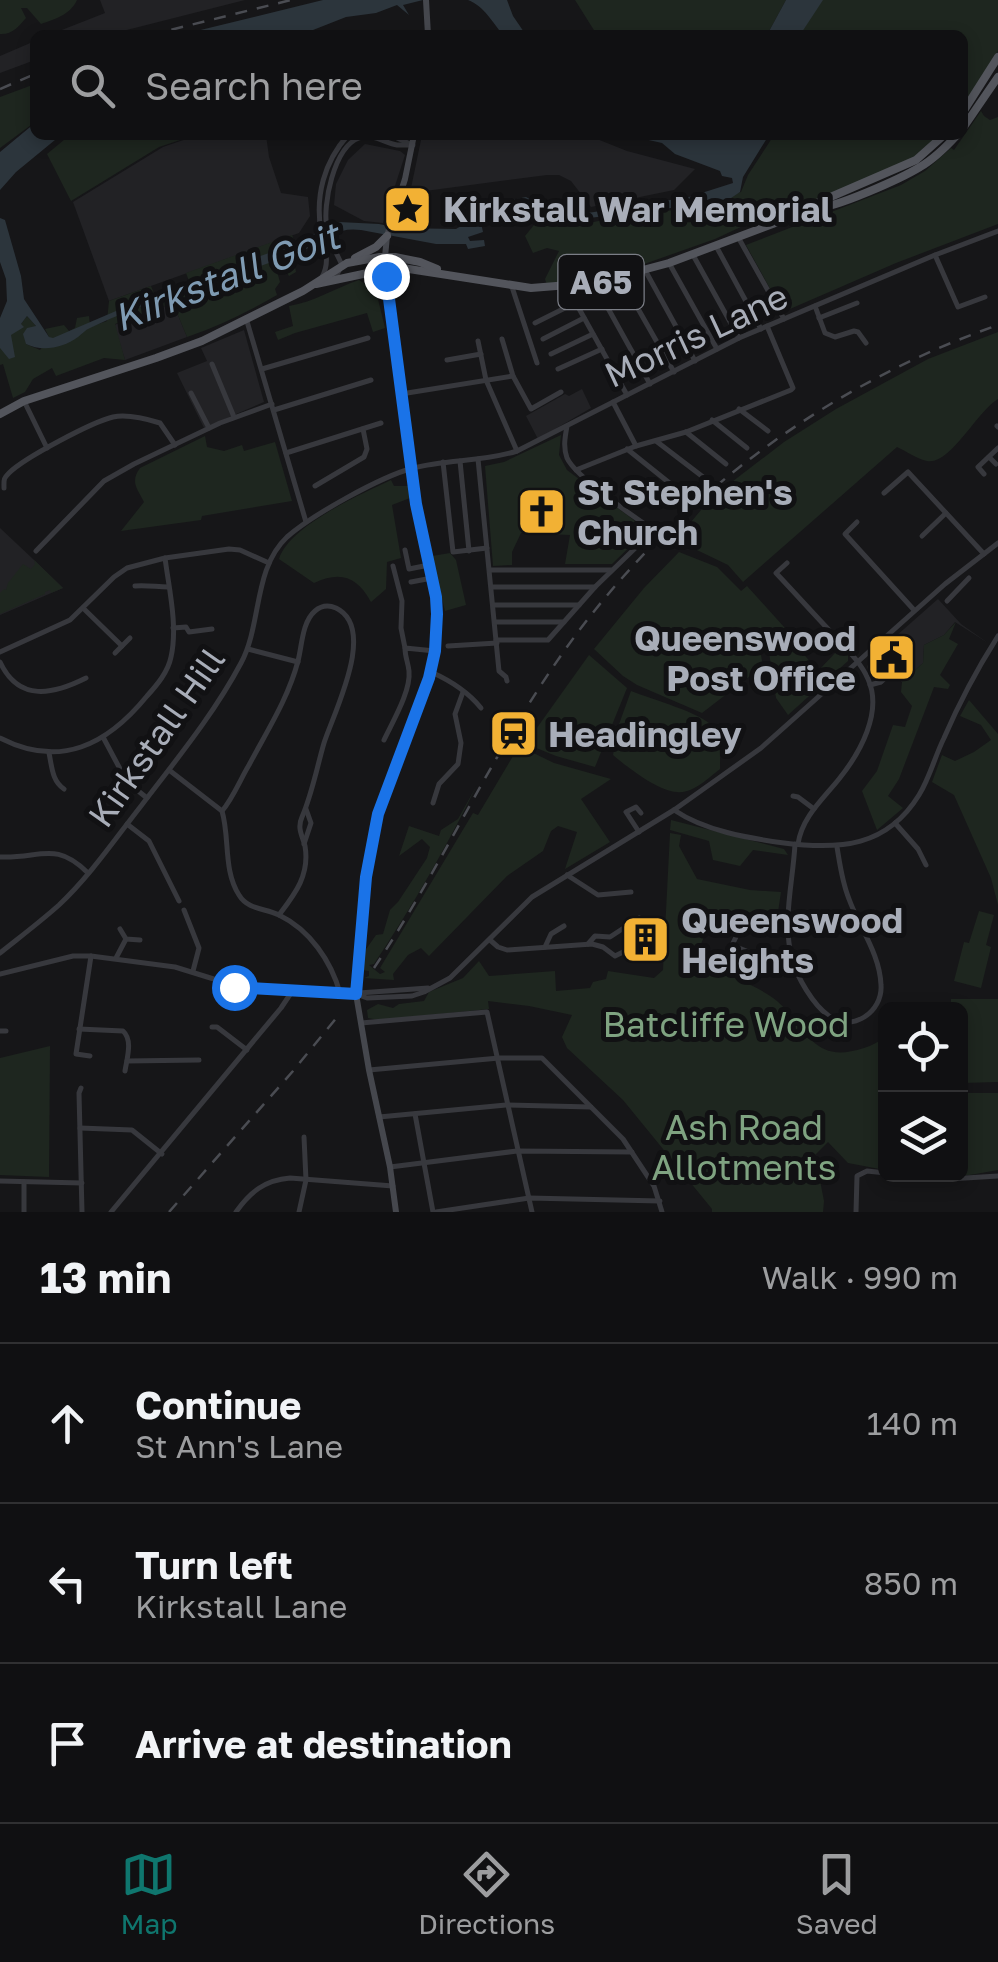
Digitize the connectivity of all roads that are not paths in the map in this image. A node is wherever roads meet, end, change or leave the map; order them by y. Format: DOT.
graph roads {
  1 [pos="426,0"];
  2 [pos="428,30"];
  3 [pos="998,57"];
  4 [pos="998,78"];
  5 [pos="968,104"];
  6 [pos="968,121"];
  7 [pos="346,140"];
  8 [pos="354,140"];
  9 [pos="381,140"];
  10 [pos="404,140"];
  11 [pos="413,140"];
  12 [pos="938,140"];
  13 [pos="952,140"];
  14 [pos="412,145"];
  15 [pos="342,148"];
  16 [pos="815,208"];
  17 [pos="998,231"];
  18 [pos="387,236"];
  19 [pos="738,236"];
  20 [pos="326,240"];
  21 [pos="716,246"];
  22 [pos="692,255"];
  23 [pos="934,255"];
  24 [pos="383,257"];
  25 [pos="406,258"];
  26 [pos="328,259"];
  27 [pos="669,263"];
  28 [pos="342,266"];
  29 [pos="386,268"];
  30 [pos="410,268"];
  31 [pos="645,270"];
  32 [pos="445,273"];
  33 [pos="355,274"];
  34 [pos="620,277"];
  35 [pos="322,282"];
  36 [pos="594,283"];
  37 [pos="566,286"];
  38 [pos="512,287"];
  39 [pos="388,294"];
  40 [pos="985,297"];
  41 [pos="576,302"];
  42 [pos="857,302"];
  43 [pos="814,306"];
  44 [pos="246,318"];
  45 [pos="584,318"];
  46 [pos="819,318"];
  47 [pos="784,319"];
  48 [pos="535,323"];
  49 [pos="764,327"];
  50 [pos="593,334"];
  51 [pos="368,338"];
  52 [pos="502,338"];
  53 [pos="739,338"];
  54 [pos="543,339"];
  55 [pos="478,342"];
  56 [pos="866,343"];
  57 [pos="717,348"];
  58 [pos="602,349"];
  59 [pos="481,354"];
  60 [pos="550,354"];
  61 [pos="447,360"];
  62 [pos="695,360"];
  63 [pos="536,363"];
  64 [pos="212,364"];
  65 [pos="262,369"];
  66 [pos="558,370"];
  67 [pos="674,372"];
  68 [pos="513,376"];
  69 [pos="371,380"];
  70 [pos="486,380"];
  71 [pos="650,384"];
  72 [pos="561,392"];
  73 [pos="190,393"];
  74 [pos="401,394"];
  75 [pos="627,395"];
  76 [pos="24,401"];
  77 [pos="613,402"];
  78 [pos="273,407"];
  79 [pos="739,409"];
  80 [pos="0,414"];
  81 [pos="234,418"];
  82 [pos="712,420"];
  83 [pos="381,423"];
  84 [pos="567,426"];
  85 [pos="209,428"];
  86 [pos="363,428"];
  87 [pos="768,431"];
  88 [pos="686,432"];
  89 [pos="656,440"];
  90 [pos="174,445"];
  91 [pos="636,446"];
  92 [pos="748,448"];
  93 [pos="998,448"];
  94 [pos="47,449"];
  95 [pos="628,449"];
  96 [pos="517,450"];
  97 [pos="286,453"];
  98 [pos="989,457"];
  99 [pos="478,459"];
  100 [pos="460,461"];
  101 [pos="443,462"];
  102 [pos="726,464"];
  103 [pos="996,464"];
  104 [pos="412,468"];
  105 [pos="576,470"];
  106 [pos="984,474"];
  107 [pos="707,480"];
  108 [pos="315,486"];
  109 [pos="4,488"];
  110 [pos="884,493"];
  111 [pos="688,497"];
  112 [pos="946,513"];
  113 [pos="306,522"];
  114 [pos="857,522"];
  115 [pos="922,536"];
  116 [pos="996,545"];
  117 [pos="487,548"];
  118 [pos="405,550"];
  119 [pos="469,550"];
  120 [pos="36,551"];
  121 [pos="984,554"];
  122 [pos="998,554"];
  123 [pos="165,558"];
  124 [pos="269,563"];
  125 [pos="786,563"];
  126 [pos="430,565"];
  127 [pos="393,566"];
  128 [pos="490,570"];
  129 [pos="611,570"];
  130 [pos="432,578"];
  131 [pos="970,578"];
  132 [pos="411,582"];
  133 [pos="945,584"];
  134 [pos="135,586"];
  135 [pos="594,586"];
  136 [pos="168,587"];
  137 [pos="492,588"];
  138 [pos="954,596"];
  139 [pos="947,601"];
  140 [pos="493,605"];
  141 [pos="579,605"];
  142 [pos="83,608"];
  143 [pos="914,610"];
  144 [pos="495,622"];
  145 [pos="564,622"];
  146 [pos="173,628"];
  147 [pos="212,629"];
  148 [pos="998,636"];
  149 [pos="130,638"];
  150 [pos="497,644"];
  151 [pos="122,646"];
  152 [pos="448,646"];
  153 [pos="405,648"];
  154 [pos="248,649"];
  155 [pos="435,651"];
  156 [pos="0,652"];
  157 [pos="912,652"];
  158 [pos="115,653"];
  159 [pos="0,662"];
  160 [pos="298,662"];
  161 [pos="858,662"];
  162 [pos="431,672"];
  163 [pos="86,678"];
  164 [pos="507,681"];
  165 [pos="870,685"];
  166 [pos="463,692"];
  167 [pos="481,708"];
  168 [pos="0,738"];
  169 [pos="103,738"];
  170 [pos="384,740"];
  171 [pos="49,753"];
  172 [pos="168,770"];
  173 [pos="64,789"];
  174 [pos="793,796"];
  175 [pos="147,798"];
  176 [pos="437,800"];
  177 [pos="814,809"];
  178 [pos="674,810"];
  179 [pos="222,812"];
  180 [pos="640,813"];
  181 [pos="127,824"];
  182 [pos="895,824"];
  183 [pos="638,832"];
  184 [pos="797,844"];
  185 [pos="838,847"];
  186 [pos="0,857"];
  187 [pos="926,865"];
  188 [pos="88,873"];
  189 [pos="568,875"];
  190 [pos="631,892"];
  191 [pos="179,901"];
  192 [pos="184,910"];
  193 [pos="279,915"];
  194 [pos="639,918"];
  195 [pos="564,926"];
  196 [pos="120,929"];
  197 [pos="736,937"];
  198 [pos="126,939"];
  199 [pos="140,940"];
  200 [pos="490,940"];
  201 [pos="588,944"];
  202 [pos="732,945"];
  203 [pos="545,947"];
  204 [pos="633,947"];
  205 [pos="0,952"];
  206 [pos="91,956"];
  207 [pos="116,958"];
  208 [pos="724,958"];
  209 [pos="793,961"];
  210 [pos="193,972"];
  211 [pos="0,974"];
  212 [pos="293,990"];
  213 [pos="340,994"];
  214 [pos="356,994"];
  215 [pos="361,1023"];
  216 [pos="212,1027"];
  217 [pos="79,1029"];
  218 [pos="247,1050"];
  219 [pos="90,1056"];
  220 [pos="496,1058"];
  221 [pos="199,1060"];
  222 [pos="126,1061"];
  223 [pos="369,1070"];
  224 [pos="125,1071"];
  225 [pos="80,1088"];
  226 [pos="506,1106"];
  227 [pos="591,1106"];
  228 [pos="415,1114"];
  229 [pos="380,1117"];
  230 [pos="80,1128"];
  231 [pos="304,1138"];
  232 [pos="517,1151"];
  233 [pos="632,1152"];
  234 [pos="162,1154"];
  235 [pos="424,1163"];
  236 [pos="390,1167"];
  237 [pos="878,1172"];
  238 [pos="998,1176"];
  239 [pos="968,1178"];
  240 [pos="306,1180"];
  241 [pos="0,1181"];
  242 [pos="24,1182"];
  243 [pos="82,1183"];
  244 [pos="392,1186"];
  245 [pos="529,1198"];
  246 [pos="660,1201"];
  247 [pos="24,1212"];
  248 [pos="82,1212"];
  249 [pos="111,1212"];
  250 [pos="236,1212"];
  251 [pos="300,1212"];
  252 [pos="396,1212"];
  253 [pos="434,1212"];
  254 [pos="532,1212"];
  255 [pos="662,1212"];
  256 [pos="856,1212"];
  1 -- 2 [label="main road"];
  3 -- 5 [label="main road"];
  4 -- 6 [label="main road"];
  7 -- 15 [label="street"];
  8 -- 15 [label="street"];
  9 -- 14 [label="street"];
  10 -- 14 [label="street"];
  11 -- 14 [label="main road"];
  12 -- 16 [label="main road, A65"];
  13 -- 16 [label="main road, A65"];
  14 -- 18 [label="main road"];
  15 -- 20 [label="street"];
  16 -- 19 [label="main road, A65"];
  17 -- 23 [label="street, Morris Lane"];
  18 -- 24 [label="main road"];
  18 -- 25 [label="main road"];
  18 -- 28 [label="main road"];
  19 -- 21 [label="main road, A65"];
  19 -- 47 [label="street"];
  20 -- 26 [label="street"];
  20 -- 28 [label="street"];
  21 -- 22 [label="main road, A65"];
  21 -- 49 [label="street"];
  22 -- 27 [label="main road, A65"];
  22 -- 53 [label="street"];
  23 -- 40 [label="street"];
  23 -- 43 [label="street, Morris Lane"];
  24 -- 25 [label="main road, A65"];
  24 -- 28 [label="main road, A65"];
  24 -- 29 [label="main road"];
  25 -- 32 [label="main road, A65"];
  26 -- 28 [label="street"];
  26 -- 35 [label="street"];
  27 -- 31 [label="main road, A65"];
  27 -- 57 [label="street"];
  28 -- 33 [label="street"];
  28 -- 35 [label="main road, A65"];
  29 -- 30 [label="main road, A65"];
  29 -- 33 [label="main road, A65"];
  29 -- 39 [label="main road"];
  30 -- 32 [label="main road, A65"];
  30 -- 39 [label="main road"];
  31 -- 34 [label="main road, A65"];
  31 -- 62 [label="street"];
  32 -- 38 [label="main road, A65"];
  33 -- 35 [label="main road, A65"];
  33 -- 39 [label="main road"];
  34 -- 36 [label="main road, A65"];
  34 -- 67 [label="street"];
  35 -- 44 [label="main road, A65"];
  36 -- 37 [label="main road, A65"];
  36 -- 71 [label="street"];
  37 -- 38 [label="main road, A65"];
  37 -- 41 [label="street"];
  38 -- 63 [label="street"];
  39 -- 74 [label="main road"];
  41 -- 45 [label="street"];
  41 -- 48 [label="street"];
  42 -- 46 [label="street"];
  43 -- 46 [label="street"];
  43 -- 47 [label="street, Morris Lane"];
  44 -- 65 [label="street"];
  44 -- 76 [label="main road, A65"];
  45 -- 50 [label="street"];
  45 -- 54 [label="street"];
  46 -- 56 [label="street"];
  47 -- 49 [label="street, Morris Lane"];
  49 -- 53 [label="street, Morris Lane"];
  49 -- 79 [label="street"];
  50 -- 58 [label="street"];
  50 -- 60 [label="street"];
  51 -- 65 [label="street"];
  52 -- 68 [label="street"];
  53 -- 57 [label="street, Morris Lane"];
  55 -- 59 [label="street"];
  57 -- 62 [label="street, Morris Lane"];
  58 -- 66 [label="street"];
  58 -- 75 [label="street"];
  59 -- 61 [label="street"];
  59 -- 70 [label="street"];
  62 -- 67 [label="street, Morris Lane"];
  64 -- 81 [label="street"];
  65 -- 78 [label="street"];
  67 -- 71 [label="street, Morris Lane"];
  68 -- 70 [label="street"];
  68 -- 72 [label="street"];
  69 -- 78 [label="street"];
  70 -- 74 [label="street"];
  70 -- 96 [label="street"];
  71 -- 75 [label="street, Morris Lane"];
  73 -- 85 [label="street"];
  74 -- 104 [label="main road"];
  75 -- 77 [label="street, Morris Lane"];
  76 -- 80 [label="main road, A65"];
  76 -- 94 [label="street"];
  77 -- 84 [label="street, Morris Lane"];
  77 -- 91 [label="street"];
  78 -- 81 [label="street"];
  78 -- 97 [label="street"];
  79 -- 82 [label="street"];
  79 -- 87 [label="street"];
  81 -- 85 [label="street"];
  82 -- 88 [label="street"];
  82 -- 92 [label="street"];
  83 -- 86 [label="street"];
  84 -- 96 [label="street, Morris Lane"];
  84 -- 105 [label="street"];
  85 -- 90 [label="street"];
  86 -- 97 [label="street"];
  86 -- 108 [label="street"];
  88 -- 89 [label="street"];
  88 -- 102 [label="street"];
  89 -- 91 [label="street"];
  89 -- 107 [label="street"];
  90 -- 94 [label="street"];
  90 -- 120 [label="street"];
  91 -- 95 [label="street"];
  93 -- 98 [label="street"];
  94 -- 109 [label="street"];
  95 -- 105 [label="street"];
  95 -- 111 [label="street"];
  96 -- 99 [label="street, Morris Lane"];
  97 -- 113 [label="street"];
  98 -- 103 [label="street"];
  98 -- 106 [label="street"];
  99 -- 100 [label="street, Morris Lane"];
  99 -- 117 [label="street"];
  100 -- 101 [label="street, Morris Lane"];
  100 -- 119 [label="street"];
  101 -- 104 [label="street, Morris Lane"];
  101 -- 119 [label="street"];
  104 -- 113 [label="street, Kirkstall Hill"];
  104 -- 126 [label="main road"];
  105 -- 129 [label="street"];
  110 -- 112 [label="street"];
  112 -- 115 [label="street"];
  112 -- 121 [label="street"];
  113 -- 124 [label="street, Kirkstall Hill"];
  114 -- 143 [label="street"];
  116 -- 121 [label="street"];
  116 -- 122 [label="street"];
  117 -- 119 [label="street"];
  117 -- 128 [label="street"];
  118 -- 126 [label="street"];
  121 -- 133 [label="street"];
  123 -- 124 [label="street"];
  123 -- 136 [label="street"];
  123 -- 142 [label="street"];
  124 -- 154 [label="street, Kirkstall Hill"];
  125 -- 161 [label="street"];
  126 -- 130 [label="main road"];
  127 -- 153 [label="street"];
  128 -- 129 [label="street"];
  128 -- 137 [label="street"];
  129 -- 135 [label="street"];
  130 -- 132 [label="street"];
  130 -- 155 [label="main road"];
  131 -- 138 [label="street"];
  133 -- 138 [label="street"];
  133 -- 143 [label="street"];
  134 -- 136 [label="street"];
  135 -- 137 [label="street"];
  135 -- 141 [label="street"];
  136 -- 146 [label="street"];
  137 -- 140 [label="street"];
  138 -- 139 [label="street"];
  140 -- 141 [label="street"];
  140 -- 144 [label="street"];
  141 -- 145 [label="street"];
  142 -- 151 [label="street"];
  142 -- 156 [label="street"];
  143 -- 161 [label="street"];
  144 -- 145 [label="street"];
  144 -- 150 [label="street"];
  145 -- 150 [label="street"];
  146 -- 147 [label="street"];
  146 -- 169 [label="street"];
  148 -- 182 [label="street"];
  149 -- 151 [label="street"];
  150 -- 152 [label="street"];
  150 -- 164 [label="street"];
  151 -- 158 [label="street"];
  153 -- 155 [label="street"];
  153 -- 170 [label="street"];
  154 -- 160 [label="street"];
  154 -- 172 [label="street, Kirkstall Hill"];
  155 -- 162 [label="main road"];
  157 -- 165 [label="street"];
  159 -- 163 [label="street"];
  160 -- 179 [label="street"];
  160 -- 193 [label="street"];
  161 -- 165 [label="street"];
  161 -- 178 [label="street"];
  162 -- 166 [label="street"];
  162 -- 214 [label="main road"];
  165 -- 177 [label="street"];
  166 -- 167 [label="street"];
  166 -- 176 [label="street"];
  168 -- 171 [label="street"];
  169 -- 171 [label="street"];
  169 -- 175 [label="street"];
  171 -- 173 [label="street"];
  172 -- 175 [label="street, Kirkstall Hill"];
  172 -- 179 [label="street"];
  174 -- 177 [label="street"];
  175 -- 181 [label="street, Kirkstall Hill"];
  177 -- 184 [label="street"];
  178 -- 183 [label="street"];
  178 -- 184 [label="street"];
  179 -- 193 [label="street"];
  180 -- 183 [label="street"];
  181 -- 188 [label="street, Kirkstall Hill"];
  181 -- 191 [label="street"];
  182 -- 185 [label="street"];
  182 -- 187 [label="street"];
  183 -- 189 [label="street"];
  184 -- 185 [label="street"];
  184 -- 209 [label="street"];
  185 -- 209 [label="street"];
  186 -- 188 [label="street"];
  188 -- 205 [label="street, Kirkstall Hill"];
  189 -- 190 [label="street"];
  189 -- 200 [label="street"];
  192 -- 210 [label="street"];
  193 -- 213 [label="street"];
  194 -- 201 [label="street"];
  195 -- 203 [label="street"];
  196 -- 198 [label="street"];
  197 -- 202 [label="street"];
  198 -- 199 [label="street"];
  198 -- 207 [label="street"];
  200 -- 203 [label="street"];
  200 -- 214 [label="street"];
  201 -- 203 [label="street"];
  201 -- 204 [label="street"];
  202 -- 208 [label="street"];
  202 -- 209 [label="street"];
  206 -- 207 [label="street"];
  206 -- 211 [label="street"];
  206 -- 217 [label="street"];
  207 -- 210 [label="street"];
  210 -- 212 [label="street"];
  212 -- 213 [label="street"];
  212 -- 218 [label="street"];
  213 -- 214 [label="street"];
  214 -- 215 [label="main road"];
  215 -- 220 [label="street"];
  215 -- 223 [label="main road"];
  216 -- 218 [label="street"];
  217 -- 219 [label="street"];
  217 -- 222 [label="street"];
  218 -- 234 [label="street"];
  220 -- 223 [label="street"];
  220 -- 226 [label="street"];
  220 -- 227 [label="street"];
  221 -- 222 [label="street"];
  222 -- 224 [label="street"];
  223 -- 229 [label="main road"];
  225 -- 230 [label="street"];
  226 -- 227 [label="street"];
  226 -- 228 [label="street"];
  226 -- 232 [label="street"];
  227 -- 233 [label="street"];
  228 -- 229 [label="street"];
  228 -- 235 [label="street"];
  229 -- 236 [label="main road"];
  230 -- 234 [label="street"];
  230 -- 243 [label="street"];
  231 -- 240 [label="street"];
  232 -- 233 [label="street"];
  232 -- 235 [label="street"];
  232 -- 245 [label="street"];
  233 -- 246 [label="street"];
  234 -- 249 [label="street"];
  235 -- 236 [label="street"];
  235 -- 253 [label="street"];
  236 -- 244 [label="main road"];
  237 -- 256 [label="street"];
  238 -- 239 [label="street"];
  240 -- 244 [label="street"];
  240 -- 250 [label="street"];
  240 -- 251 [label="street"];
  241 -- 242 [label="street"];
  242 -- 243 [label="street"];
  242 -- 247 [label="street"];
  243 -- 248 [label="street"];
  244 -- 252 [label="main road"];
  245 -- 246 [label="street"];
  245 -- 253 [label="street"];
  245 -- 254 [label="street"];
  246 -- 255 [label="street"];
}
